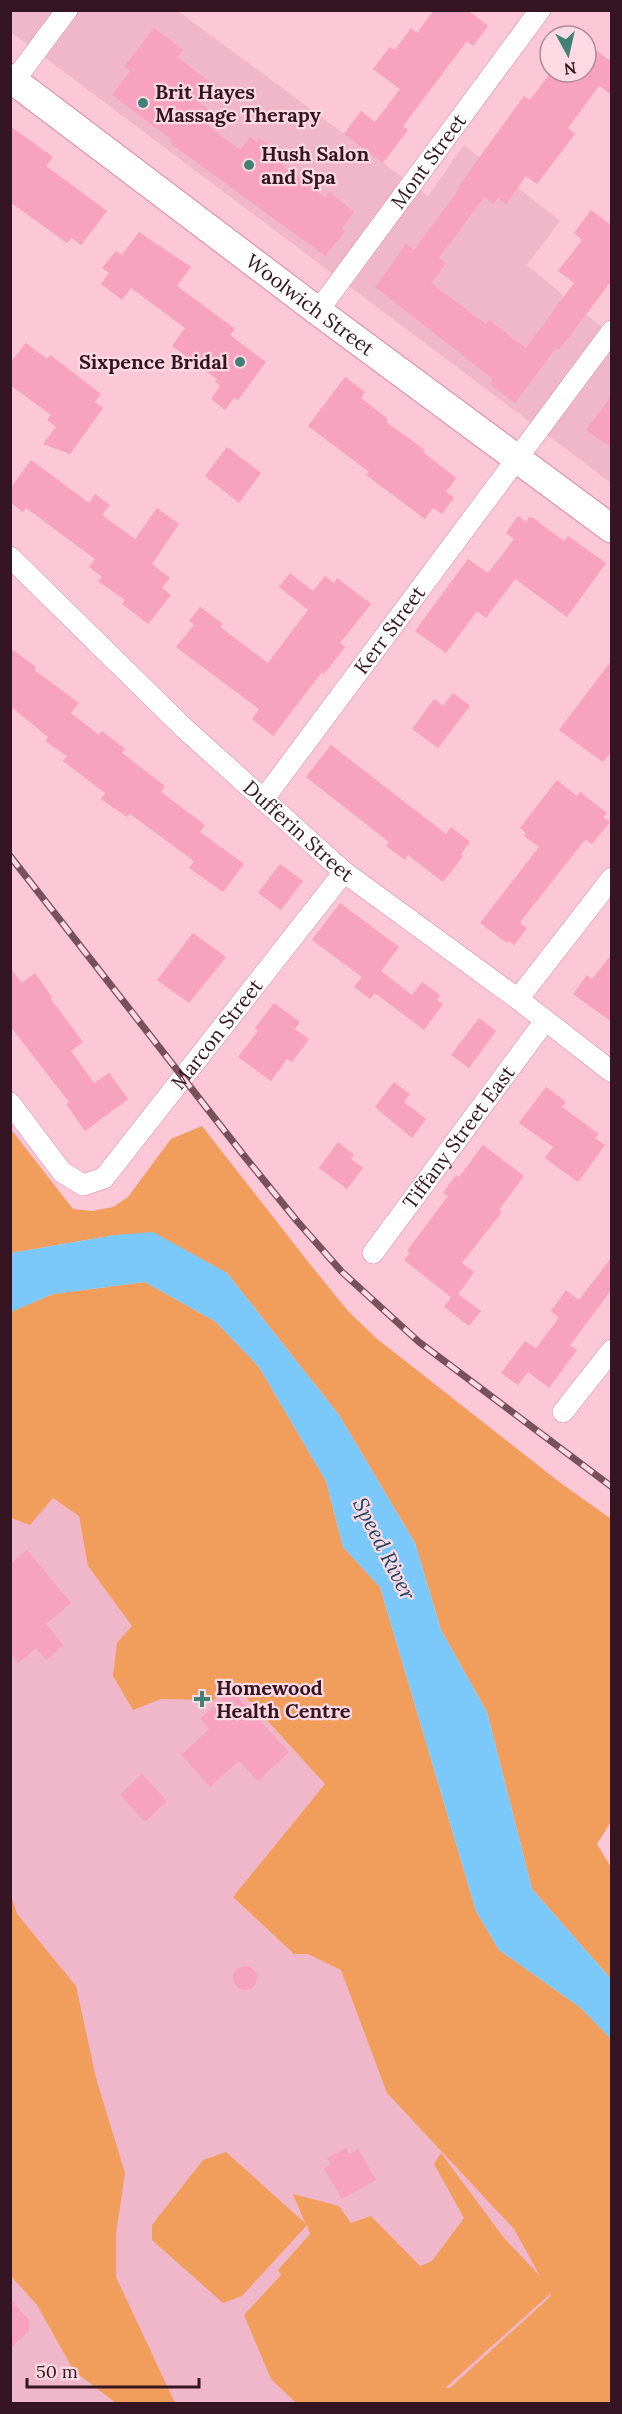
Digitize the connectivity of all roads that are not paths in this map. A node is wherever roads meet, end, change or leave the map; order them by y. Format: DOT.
graph roads {
  1 [pos="67,10"];
  2 [pos="540,10"];
  3 [pos="12,80"];
  4 [pos="318,311"];
  5 [pos="612,331"];
  6 [pos="516,459"];
  7 [pos="612,529"];
  8 [pos="10,557"];
  9 [pos="262,800"];
  10 [pos="344,872"];
  11 [pos="612,878"];
  12 [pos="518,999"];
  13 [pos="545,1021"];
  14 [pos="612,1072"];
  15 [pos="10,1103"];
  16 [pos="373,1253"];
  17 [pos="612,1350"];
  18 [pos="562,1412"];
  1 -- 3 [label="street"];
  2 -- 4 [label="street, Mont Street"];
  3 -- 4 [label="main road, Woolwich Street"];
  4 -- 6 [label="main road, Woolwich Street"];
  5 -- 6 [label="street, Kerr Street"];
  6 -- 7 [label="main road, Woolwich Street"];
  6 -- 9 [label="street, Kerr Street"];
  8 -- 9 [label="street, Dufferin Street"];
  9 -- 10 [label="street, Dufferin Street"];
  10 -- 12 [label="street, Dufferin Street"];
  10 -- 15 [label="street, Marcon Street"];
  11 -- 12 [label="street"];
  12 -- 13 [label="street, Dufferin Street"];
  13 -- 14 [label="street, Dufferin Street"];
  13 -- 16 [label="street, Tiffany Street East"];
  17 -- 18 [label="street"];
}
